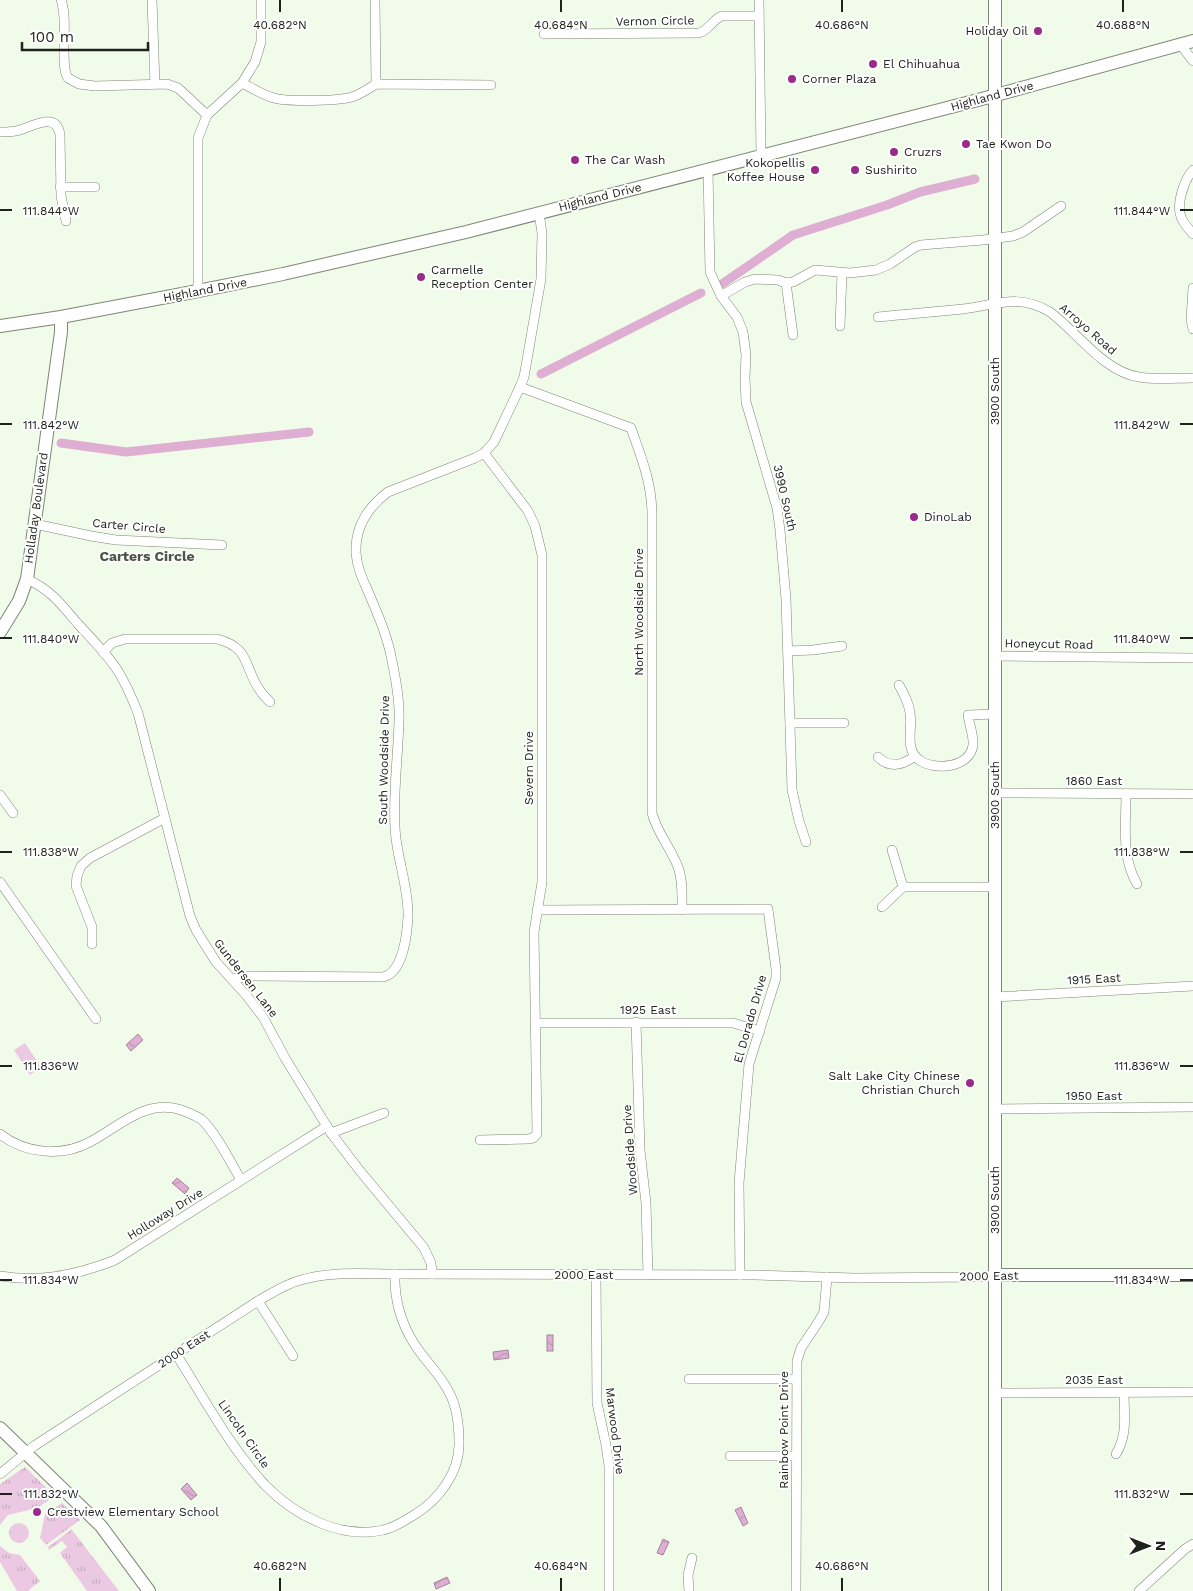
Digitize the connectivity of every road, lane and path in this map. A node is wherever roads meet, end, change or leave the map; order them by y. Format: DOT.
graph roads {
  1 [pos="61,0"];
  2 [pos="152,0"];
  3 [pos="261,0"];
  4 [pos="375,0"];
  5 [pos="759,0"];
  6 [pos="995,0"];
  7 [pos="759,16"];
  8 [pos="544,34"];
  9 [pos="1187,43"];
  10 [pos="1193,61"];
  11 [pos="242,83"];
  12 [pos="155,84"];
  13 [pos="376,84"];
  14 [pos="492,85"];
  15 [pos="995,95"];
  16 [pos="207,115"];
  17 [pos="0,132"];
  18 [pos="761,156"];
  19 [pos="708,169"];
  20 [pos="1193,170"];
  21 [pos="60,187"];
  22 [pos="95,187"];
  23 [pos="1061,206"];
  24 [pos="538,213"];
  25 [pos="66,221"];
  26 [pos="1193,234"];
  27 [pos="995,239"];
  28 [pos="842,273"];
  29 [pos="786,283"];
  30 [pos="1193,288"];
  31 [pos="198,291"];
  32 [pos="721,296"];
  33 [pos="995,302"];
  34 [pos="61,317"];
  35 [pos="878,317"];
  36 [pos="0,326"];
  37 [pos="840,326"];
  38 [pos="1193,329"];
  39 [pos="793,335"];
  40 [pos="1193,378"];
  41 [pos="520,387"];
  42 [pos="484,453"];
  43 [pos="35,524"];
  44 [pos="222,545"];
  45 [pos="27,579"];
  46 [pos="0,632"];
  47 [pos="842,646"];
  48 [pos="788,651"];
  49 [pos="103,652"];
  50 [pos="995,656"];
  51 [pos="1193,658"];
  52 [pos="899,685"];
  53 [pos="270,702"];
  54 [pos="995,714"];
  55 [pos="790,723"];
  56 [pos="844,723"];
  57 [pos="915,756"];
  58 [pos="878,757"];
  59 [pos="994,793"];
  60 [pos="1126,794"];
  61 [pos="1193,794"];
  62 [pos="0,795"];
  63 [pos="13,813"];
  64 [pos="165,818"];
  65 [pos="806,842"];
  66 [pos="892,850"];
  67 [pos="0,882"];
  68 [pos="1137,884"];
  69 [pos="903,887"];
  70 [pos="995,887"];
  71 [pos="882,907"];
  72 [pos="537,910"];
  73 [pos="682,910"];
  74 [pos="92,944"];
  75 [pos="232,979"];
  76 [pos="1193,986"];
  77 [pos="995,996"];
  78 [pos="96,1019"];
  79 [pos="636,1022"];
  80 [pos="535,1023"];
  81 [pos="760,1031"];
  82 [pos="1193,1108"];
  83 [pos="995,1109"];
  84 [pos="384,1113"];
  85 [pos="329,1130"];
  86 [pos="0,1134"];
  87 [pos="480,1140"];
  88 [pos="241,1180"];
  89 [pos="395,1274"];
  90 [pos="432,1274"];
  91 [pos="596,1275"];
  92 [pos="648,1275"];
  93 [pos="740,1275"];
  94 [pos="995,1275"];
  95 [pos="1193,1275"];
  96 [pos="0,1276"];
  97 [pos="827,1277"];
  98 [pos="258,1301"];
  99 [pos="176,1354"];
  100 [pos="293,1356"];
  101 [pos="689,1379"];
  102 [pos="796,1379"];
  103 [pos="1124,1392"];
  104 [pos="1193,1392"];
  105 [pos="995,1393"];
  106 [pos="0,1428"];
  107 [pos="26,1453"];
  108 [pos="1116,1454"];
  109 [pos="730,1456"];
  110 [pos="796,1456"];
  111 [pos="0,1474"];
  112 [pos="1193,1544"];
  113 [pos="692,1558"];
  114 [pos="150,1591"];
  115 [pos="609,1591"];
  116 [pos="689,1591"];
  117 [pos="796,1591"];
  118 [pos="995,1591"];
  119 [pos="1140,1591"];
  1 -- 12 [label="street"];
  2 -- 12 [label="street"];
  3 -- 11 [label="street"];
  4 -- 13 [label="street"];
  5 -- 7 [label="street"];
  6 -- 15 [label="main road, 3900 South"];
  7 -- 8 [label="street, Vernon Circle"];
  7 -- 18 [label="street"];
  9 -- 10 [label="street"];
  9 -- 15 [label="main road, Highland Drive"];
  11 -- 13 [label="street"];
  11 -- 16 [label="street"];
  12 -- 16 [label="street"];
  13 -- 14 [label="street"];
  15 -- 18 [label="main road, Highland Drive"];
  15 -- 27 [label="main road, 3900 South"];
  16 -- 31 [label="street"];
  17 -- 21 [label="street"];
  18 -- 19 [label="main road, Highland Drive"];
  19 -- 24 [label="main road, Highland Drive"];
  19 -- 32 [label="street, 3990 South"];
  20 -- 26 [label="street"];
  21 -- 22 [label="street"];
  21 -- 25 [label="street"];
  23 -- 27 [label="street"];
  24 -- 31 [label="main road, Highland Drive"];
  24 -- 41 [label="street"];
  27 -- 28 [label="street"];
  27 -- 33 [label="main road, 3900 South"];
  28 -- 29 [label="street"];
  28 -- 37 [label="street"];
  29 -- 32 [label="street"];
  29 -- 39 [label="street"];
  30 -- 38 [label="street"];
  31 -- 34 [label="main road, Highland Drive"];
  32 -- 48 [label="street, 3990 South"];
  33 -- 35 [label="street, Arroyo Road"];
  33 -- 40 [label="street, Arroyo Road"];
  33 -- 50 [label="main road, 3900 South"];
  34 -- 36 [label="main road, Highland Drive"];
  34 -- 43 [label="main road, Holladay Boulevard"];
  41 -- 42 [label="street, South Woodside Drive"];
  41 -- 73 [label="street, North Woodside Drive"];
  42 -- 72 [label="street, Severn Drive"];
  42 -- 75 [label="street, South Woodside Drive"];
  43 -- 44 [label="street, Carter Circle"];
  43 -- 45 [label="main road, Holladay Boulevard"];
  45 -- 46 [label="main road, Holladay Boulevard"];
  45 -- 49 [label="street, Gundersen Lane"];
  47 -- 48 [label="street"];
  48 -- 55 [label="street, 3990 South"];
  49 -- 53 [label="street"];
  49 -- 64 [label="street, Gundersen Lane"];
  50 -- 51 [label="street, Honeycut Road"];
  50 -- 54 [label="main road, 3900 South"];
  52 -- 57 [label="street"];
  54 -- 57 [label="street"];
  54 -- 59 [label="main road, 3900 South"];
  55 -- 56 [label="street"];
  55 -- 65 [label="street, 3990 South"];
  57 -- 58 [label="street"];
  59 -- 60 [label="street, 1860 East"];
  59 -- 70 [label="main road, 3900 South"];
  60 -- 61 [label="street, 1860 East"];
  60 -- 68 [label="street"];
  62 -- 63 [label="street"];
  64 -- 74 [label="street"];
  64 -- 75 [label="street, Gundersen Lane"];
  66 -- 69 [label="street"];
  67 -- 78 [label="street"];
  69 -- 70 [label="street"];
  69 -- 71 [label="street"];
  70 -- 77 [label="main road, 3900 South"];
  72 -- 73 [label="street, El Dorado Drive"];
  72 -- 80 [label="street, Severn Drive"];
  73 -- 81 [label="street, El Dorado Drive"];
  75 -- 85 [label="street, Gundersen Lane"];
  76 -- 77 [label="street, 1915 East"];
  77 -- 83 [label="main road, 3900 South"];
  79 -- 80 [label="street, 1925 East"];
  79 -- 81 [label="street, 1925 East"];
  79 -- 92 [label="street, Woodside Drive"];
  80 -- 87 [label="street, Severn Drive"];
  81 -- 93 [label="street, El Dorado Drive"];
  82 -- 83 [label="street, 1950 East"];
  83 -- 94 [label="main road, 3900 South"];
  84 -- 85 [label="street, Holloway Drive"];
  85 -- 88 [label="street, Holloway Drive"];
  85 -- 90 [label="street, Gundersen Lane"];
  86 -- 88 [label="street"];
  88 -- 96 [label="street, Holloway Drive"];
  89 -- 90 [label="street, 2000 East"];
  89 -- 98 [label="street, 2000 East"];
  89 -- 99 [label="street, Lincoln Circle"];
  90 -- 91 [label="street, 2000 East"];
  91 -- 92 [label="street, 2000 East"];
  91 -- 115 [label="street, Marwood Drive"];
  92 -- 93 [label="street, 2000 East"];
  93 -- 97 [label="street, 2000 East"];
  94 -- 95 [label="main road, 2000 East"];
  94 -- 97 [label="street, 2000 East"];
  94 -- 105 [label="main road, 3900 South"];
  97 -- 102 [label="street, Rainbow Point Drive"];
  98 -- 99 [label="street, 2000 East"];
  98 -- 100 [label="street"];
  99 -- 107 [label="street, 2000 East"];
  101 -- 102 [label="street"];
  102 -- 110 [label="street, Rainbow Point Drive"];
  103 -- 104 [label="street, 2035 East"];
  103 -- 105 [label="street, 2035 East"];
  103 -- 108 [label="street"];
  105 -- 118 [label="main road, 3900 South"];
  106 -- 107 [label="main road"];
  107 -- 111 [label="street, 2000 East"];
  107 -- 114 [label="main road"];
  109 -- 110 [label="street"];
  110 -- 117 [label="street, Rainbow Point Drive"];
  112 -- 119 [label="street"];
  113 -- 116 [label="street"];
}
